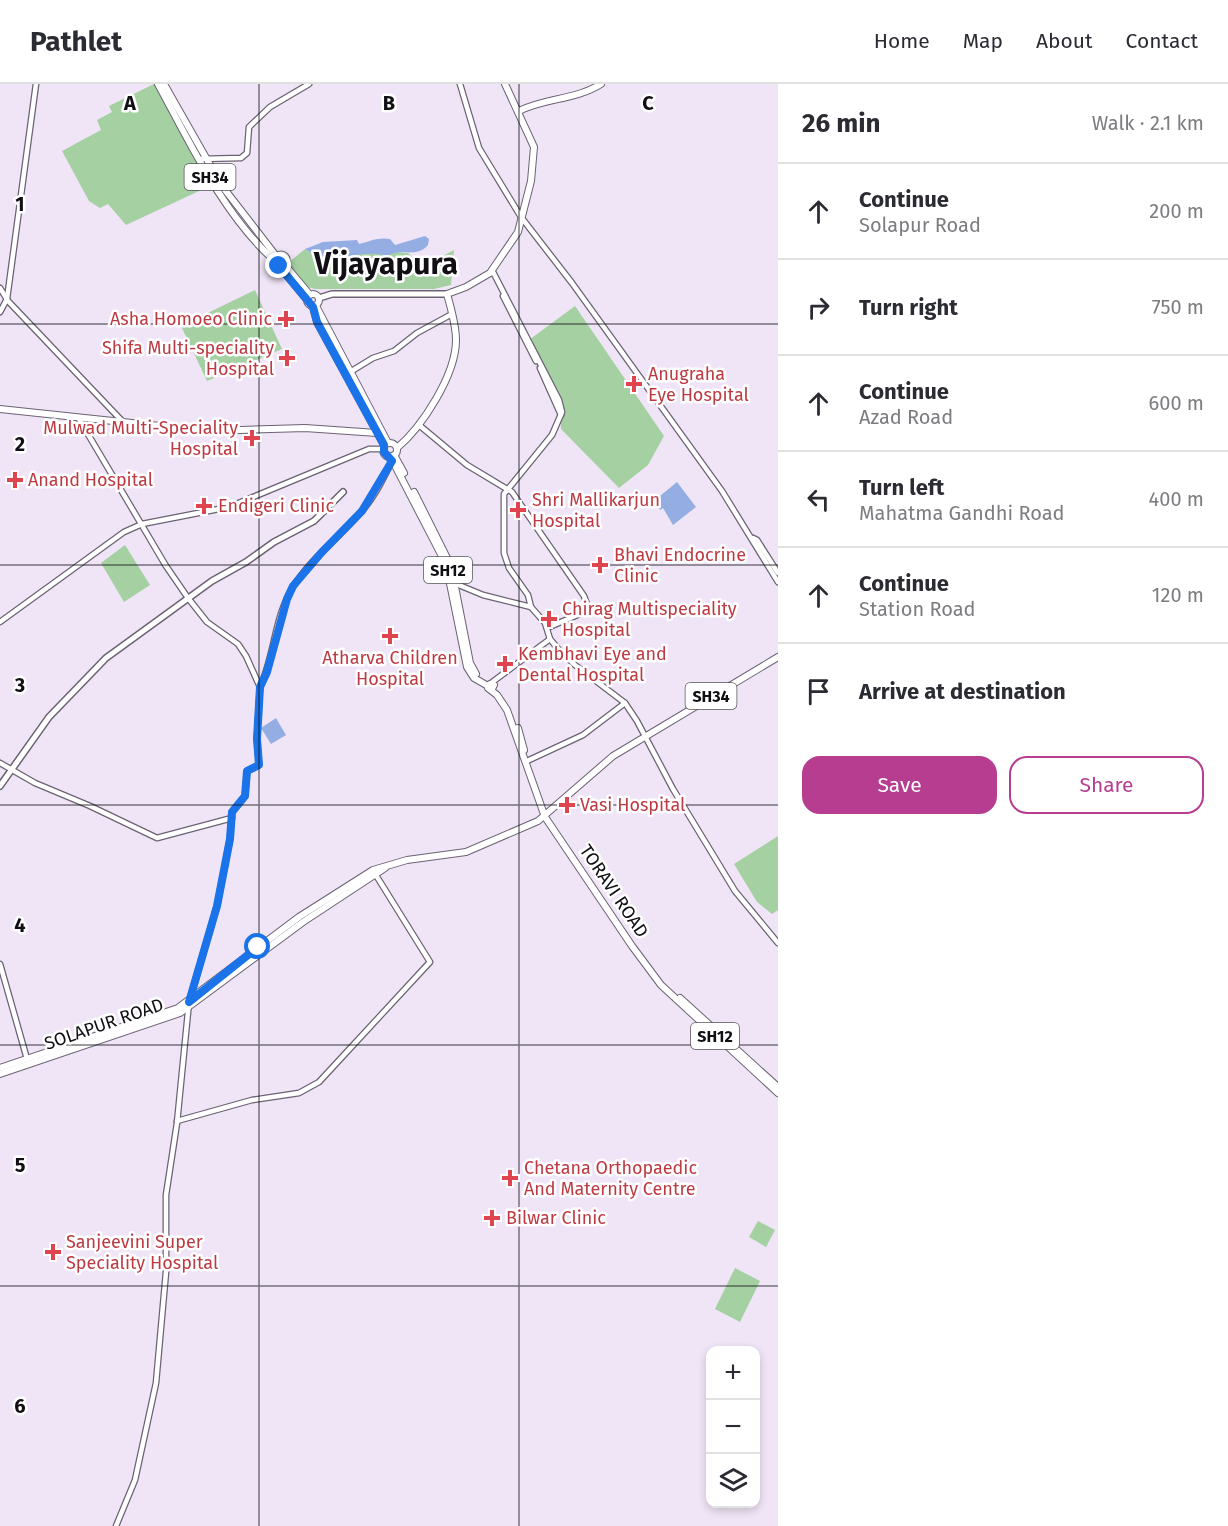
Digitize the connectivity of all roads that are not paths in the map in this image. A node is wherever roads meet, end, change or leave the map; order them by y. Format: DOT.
graph roads {
  1 [pos="36,84"];
  2 [pos="158,84"];
  3 [pos="164,84"];
  4 [pos="309,84"];
  5 [pos="460,84"];
  6 [pos="505,84"];
  7 [pos="601,84"];
  8 [pos="519,111"];
  9 [pos="202,159"];
  10 [pos="521,217"];
  11 [pos="491,272"];
  12 [pos="0,288"];
  13 [pos="447,294"];
  14 [pos="308,297"];
  15 [pos="319,298"];
  16 [pos="7,299"];
  17 [pos="314,306"];
  18 [pos="0,312"];
  19 [pos="452,314"];
  20 [pos="350,372"];
  21 [pos="0,409"];
  22 [pos="79,418"];
  23 [pos="125,424"];
  24 [pos="419,425"];
  25 [pos="377,432"];
  26 [pos="385,446"];
  27 [pos="393,455"];
  28 [pos="507,487"];
  29 [pos="343,492"];
  30 [pos="142,524"];
  31 [pos="753,538"];
  32 [pos="778,573"];
  33 [pos="778,582"];
  34 [pos="454,583"];
  35 [pos="188,598"];
  36 [pos="531,607"];
  37 [pos="0,622"];
  38 [pos="547,628"];
  39 [pos="550,639"];
  40 [pos="778,657"];
  41 [pos="492,686"];
  42 [pos="260,687"];
  43 [pos="625,703"];
  44 [pos="645,737"];
  45 [pos="527,762"];
  46 [pos="0,763"];
  47 [pos="11,771"];
  48 [pos="0,786"];
  49 [pos="546,815"];
  50 [pos="232,819"];
  51 [pos="375,873"];
  52 [pos="778,943"];
  53 [pos="0,964"];
  54 [pos="654,976"];
  55 [pos="189,1005"];
  56 [pos="27,1059"];
  57 [pos="0,1068"];
  58 [pos="0,1074"];
  59 [pos="778,1087"];
  60 [pos="778,1093"];
  61 [pos="177,1121"];
  62 [pos="116,1526"];
  1 -- 16 [label="street"];
  2 -- 9 [label="main road, SH34"];
  3 -- 9 [label="main road, SH34"];
  4 -- 9 [label="street"];
  5 -- 10 [label="street"];
  6 -- 8 [label="main road"];
  7 -- 8 [label="main road"];
  8 -- 10 [label="main road"];
  9 -- 14 [label="main road, SH34"];
  10 -- 11 [label="main road"];
  10 -- 31 [label="street"];
  11 -- 13 [label="main road"];
  11 -- 28 [label="street"];
  12 -- 16 [label="street"];
  13 -- 15 [label="main road"];
  13 -- 19 [label="main road"];
  14 -- 15 [label="main road"];
  14 -- 17 [label="main road, SH34"];
  15 -- 17 [label="main road"];
  16 -- 18 [label="street"];
  16 -- 23 [label="street"];
  17 -- 20 [label="main road, SH34"];
  17 -- 25 [label="main road, SH34"];
  19 -- 20 [label="street"];
  19 -- 24 [label="main road"];
  20 -- 26 [label="main road, SH34"];
  21 -- 22 [label="main road"];
  22 -- 23 [label="main road"];
  22 -- 30 [label="street"];
  23 -- 25 [label="main road"];
  24 -- 27 [label="main road"];
  24 -- 28 [label="street"];
  25 -- 26 [label="main road, SH34"];
  26 -- 27 [label="main road, SH34"];
  26 -- 27 [label="main road, SH34"];
  26 -- 30 [label="street"];
  27 -- 34 [label="main road, SH12"];
  27 -- 42 [label="street"];
  28 -- 36 [label="street"];
  28 -- 38 [label="street"];
  29 -- 35 [label="main road"];
  30 -- 35 [label="street"];
  30 -- 37 [label="street"];
  31 -- 32 [label="street"];
  31 -- 33 [label="street"];
  34 -- 36 [label="street"];
  34 -- 41 [label="main road, SH12"];
  35 -- 42 [label="street"];
  35 -- 47 [label="main road"];
  36 -- 38 [label="street"];
  38 -- 39 [label="street"];
  39 -- 41 [label="street"];
  39 -- 43 [label="street"];
  40 -- 44 [label="main road, SH34"];
  41 -- 45 [label="main road, SH12"];
  41 -- 49 [label="main road, SH12"];
  42 -- 50 [label="street"];
  43 -- 44 [label="street"];
  43 -- 45 [label="street"];
  44 -- 49 [label="main road, SH34"];
  44 -- 52 [label="street"];
  45 -- 49 [label="main road, SH12"];
  46 -- 47 [label="street"];
  47 -- 48 [label="main road"];
  47 -- 50 [label="street"];
  49 -- 51 [label="main road, SOLAPUR ROAD"];
  49 -- 54 [label="main road, TORAVI ROAD / SH12"];
  50 -- 55 [label="street"];
  51 -- 55 [label="main road, SOLAPUR ROAD"];
  51 -- 55 [label="main road, SOLAPUR ROAD"];
  51 -- 61 [label="street"];
  53 -- 56 [label="street"];
  54 -- 59 [label="main road, TORAVI ROAD / SH12"];
  54 -- 60 [label="main road, TORAVI ROAD / SH12"];
  55 -- 56 [label="main road, SOLAPUR ROAD"];
  55 -- 58 [label="main road, SOLAPUR ROAD"];
  55 -- 61 [label="street"];
  56 -- 57 [label="main road, SOLAPUR ROAD"];
  61 -- 62 [label="street"];
}
